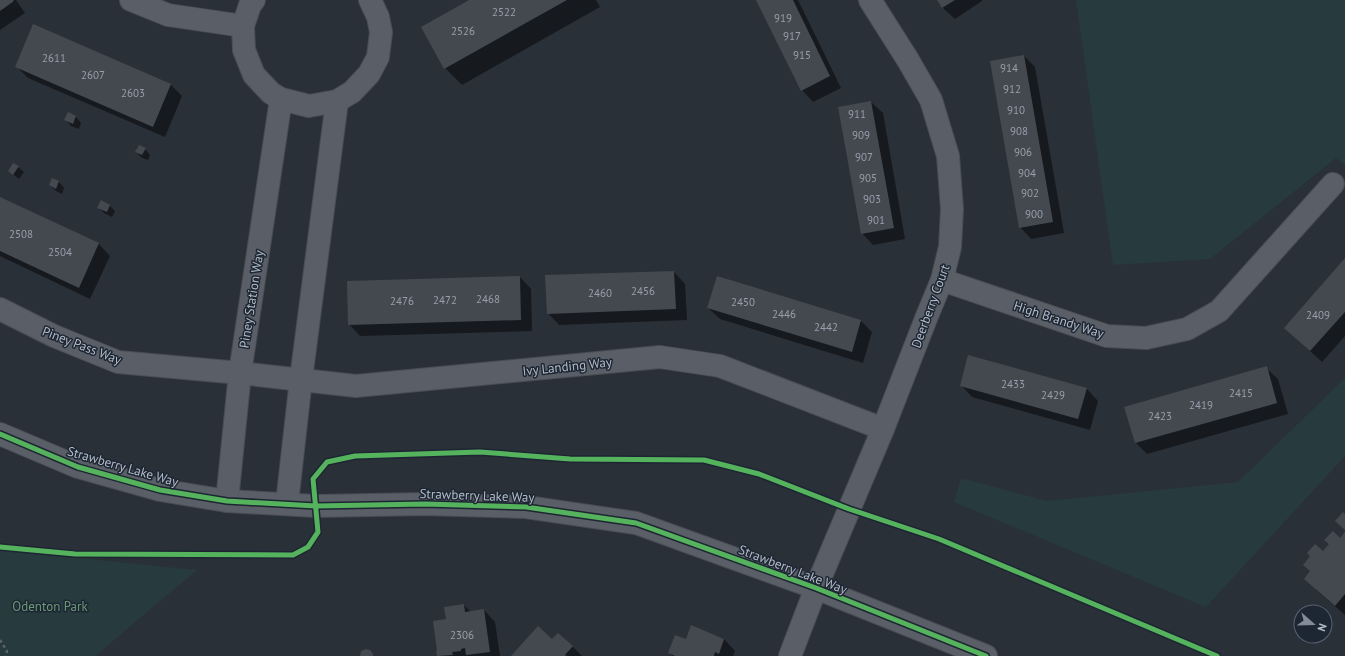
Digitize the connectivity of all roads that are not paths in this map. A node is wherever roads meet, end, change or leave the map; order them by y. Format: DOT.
graph roads {
  1 [pos="131,0"];
  2 [pos="254,0"];
  3 [pos="370,0"];
  4 [pos="870,0"];
  5 [pos="243,26"];
  6 [pos="282,99"];
  7 [pos="337,101"];
  8 [pos="1333,184"];
  9 [pos="942,280"];
  10 [pos="0,309"];
  11 [pos="240,373"];
  12 [pos="301,379"];
  13 [pos="883,429"];
  14 [pos="0,434"];
  15 [pos="227,501"];
  16 [pos="287,503"];
  17 [pos="816,588"];
  18 [pos="790,656"];
  19 [pos="986,656"];
  1 -- 5 [label="street"];
  2 -- 5 [label="street"];
  3 -- 7 [label="street"];
  4 -- 9 [label="street, Deerberry Court"];
  5 -- 6 [label="street"];
  6 -- 7 [label="street"];
  6 -- 11 [label="street, Piney Station Way"];
  7 -- 12 [label="street"];
  8 -- 9 [label="street, High Brandy Way"];
  9 -- 13 [label="street, Deerberry Court"];
  10 -- 11 [label="street, Piney Pass Way"];
  11 -- 12 [label="street, Ivy Landing Way"];
  11 -- 15 [label="street, Piney Station Way"];
  12 -- 13 [label="street, Ivy Landing Way"];
  12 -- 16 [label="street"];
  13 -- 17 [label="street, Deerberry Court"];
  14 -- 15 [label="street, Strawberry Lake Way"];
  15 -- 16 [label="street, Strawberry Lake Way"];
  16 -- 17 [label="street, Strawberry Lake Way"];
  17 -- 18 [label="street, Deerberry Court"];
  17 -- 19 [label="street, Strawberry Lake Way"];
}
